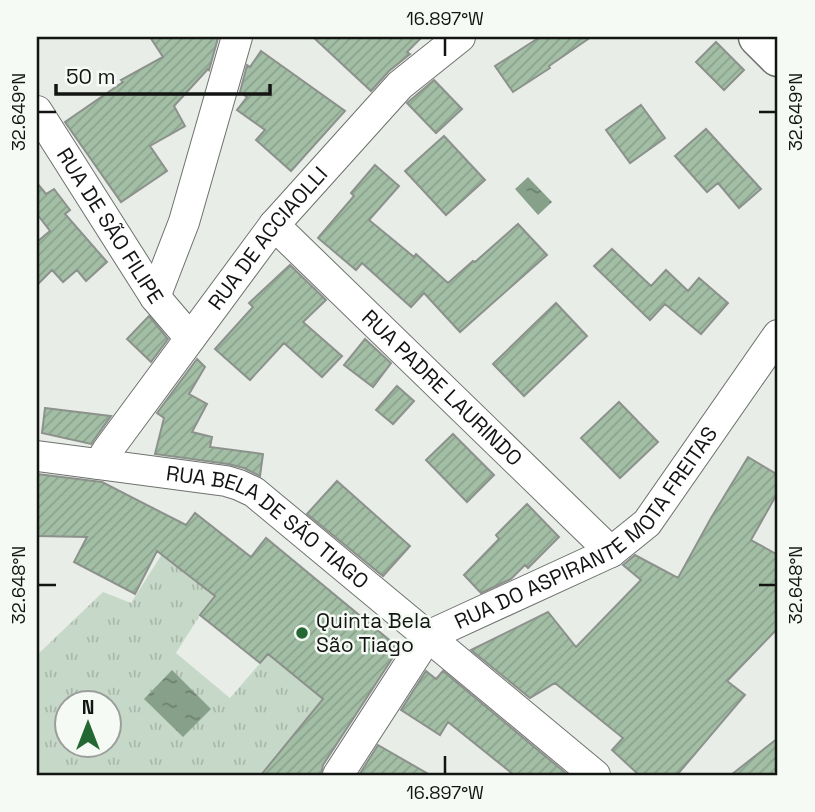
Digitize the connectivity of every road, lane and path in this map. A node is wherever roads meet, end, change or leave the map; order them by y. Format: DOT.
graph roads {
  1 [pos="237,37"];
  2 [pos="460,37"];
  3 [pos="758,37"];
  4 [pos="778,57"];
  5 [pos="37,111"];
  6 [pos="274,225"];
  7 [pos="155,296"];
  8 [pos="778,335"];
  9 [pos="190,338"];
  10 [pos="37,456"];
  11 [pos="99,464"];
  12 [pos="611,552"];
  13 [pos="428,636"];
  14 [pos="338,775"];
  15 [pos="596,775"];
  1 -- 7 [label="street"];
  2 -- 6 [label="street, RUA DE ACCIAOLLI"];
  3 -- 4 [label="main road"];
  5 -- 7 [label="street, RUA DE SÃO FILIPE"];
  6 -- 9 [label="street, RUA DE ACCIAOLLI"];
  6 -- 12 [label="street, RUA PADRE LAURINDO"];
  7 -- 9 [label="street, RUA DE SÃO FILIPE"];
  8 -- 12 [label="street, RUA DO ASPIRANTE MOTA FREITAS"];
  9 -- 11 [label="street, RUA DE ACCIAOLLI"];
  10 -- 11 [label="street, RUA BELA DE SÃO TIAGO"];
  11 -- 13 [label="street, RUA BELA DE SÃO TIAGO"];
  12 -- 13 [label="street, RUA DO ASPIRANTE MOTA FREITAS"];
  13 -- 14 [label="street, RUA DO ASPIRANTE MOTA FREITAS"];
  13 -- 15 [label="street, RUA BELA DE SÃO TIAGO"];
}
